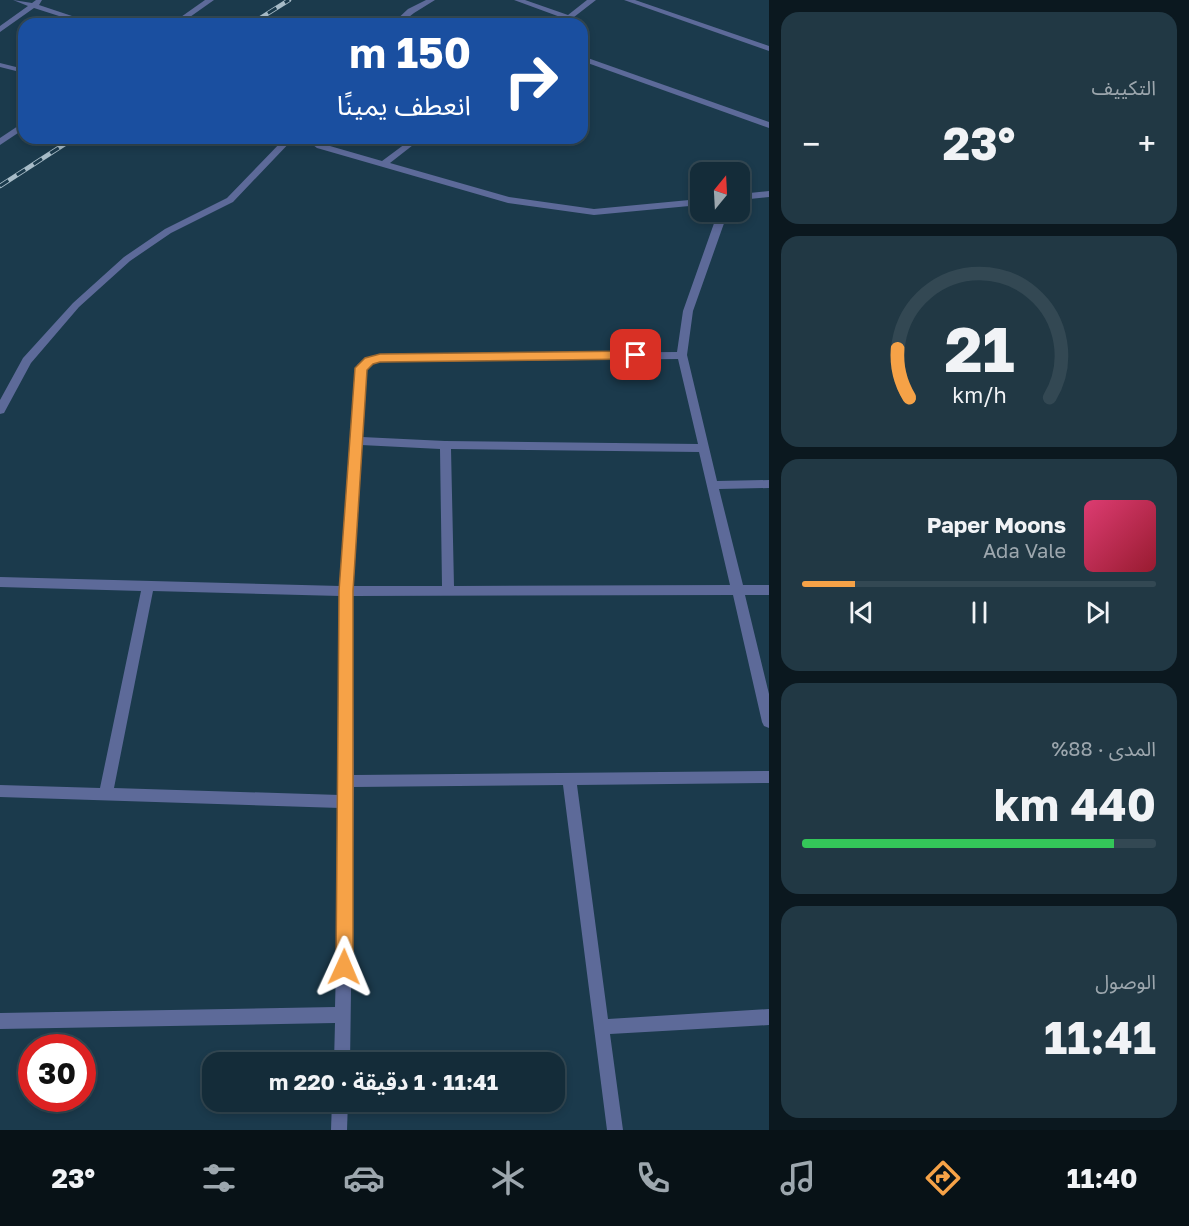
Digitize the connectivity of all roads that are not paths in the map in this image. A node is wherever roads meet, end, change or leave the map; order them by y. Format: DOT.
graph roads {
  1 [pos="17,0"];
  2 [pos="210,0"];
  3 [pos="431,0"];
  4 [pos="518,0"];
  5 [pos="592,0"];
  6 [pos="628,0"];
  7 [pos="37,2"];
  8 [pos="77,18"];
  9 [pos="184,18"];
  10 [pos="403,18"];
  11 [pos="568,18"];
  12 [pos="0,30"];
  13 [pos="769,49"];
  14 [pos="588,60"];
  15 [pos="0,65"];
  16 [pos="18,70"];
  17 [pos="769,125"];
  18 [pos="18,129"];
  19 [pos="0,142"];
  20 [pos="284,144"];
  21 [pos="316,144"];
  22 [pos="410,144"];
  23 [pos="383,165"];
  24 [pos="769,194"];
  25 [pos="750,196"];
  26 [pos="690,203"];
  27 [pos="719,222"];
  28 [pos="682,355"];
  29 [pos="0,410"];
  30 [pos="356,441"];
  31 [pos="446,445"];
  32 [pos="703,448"];
  33 [pos="769,484"];
  34 [pos="712,485"];
  35 [pos="0,582"];
  36 [pos="148,586"];
  37 [pos="769,590"];
  38 [pos="346,591"];
  39 [pos="448,591"];
  40 [pos="736,592"];
  41 [pos="769,723"];
  42 [pos="769,777"];
  43 [pos="569,779"];
  44 [pos="346,781"];
  45 [pos="0,791"];
  46 [pos="106,794"];
  47 [pos="347,801"];
  48 [pos="344,1015"];
  49 [pos="769,1017"];
  50 [pos="0,1021"];
  51 [pos="601,1027"];
  52 [pos="342,1052"];
  53 [pos="340,1112"];
  54 [pos="339,1130"];
  55 [pos="615,1130"];
  1 -- 7 [label="street"];
  2 -- 9 [label="street"];
  3 -- 10 [label="street"];
  4 -- 11 [label="street"];
  5 -- 11 [label="street"];
  6 -- 13 [label="street"];
  7 -- 8 [label="street"];
  7 -- 12 [label="street"];
  14 -- 17 [label="street"];
  15 -- 16 [label="street"];
  18 -- 19 [label="street"];
  20 -- 29 [label="street"];
  21 -- 23 [label="street"];
  22 -- 23 [label="street"];
  23 -- 26 [label="street"];
  24 -- 25 [label="street"];
  27 -- 28 [label="street"];
  28 -- 30 [label="street"];
  28 -- 32 [label="street"];
  30 -- 31 [label="street"];
  30 -- 38 [label="street"];
  31 -- 32 [label="street"];
  31 -- 39 [label="street"];
  32 -- 34 [label="street"];
  33 -- 34 [label="street"];
  34 -- 40 [label="street"];
  35 -- 36 [label="street"];
  36 -- 38 [label="street"];
  36 -- 46 [label="street"];
  37 -- 40 [label="street"];
  38 -- 39 [label="street"];
  38 -- 44 [label="street"];
  39 -- 40 [label="street"];
  40 -- 41 [label="street"];
  42 -- 43 [label="street"];
  43 -- 44 [label="street"];
  43 -- 51 [label="street"];
  44 -- 47 [label="street"];
  45 -- 46 [label="street"];
  46 -- 47 [label="street"];
  47 -- 48 [label="street"];
  48 -- 50 [label="street"];
  48 -- 52 [label="street"];
  49 -- 51 [label="street"];
  51 -- 55 [label="street"];
  53 -- 54 [label="street"];
}
